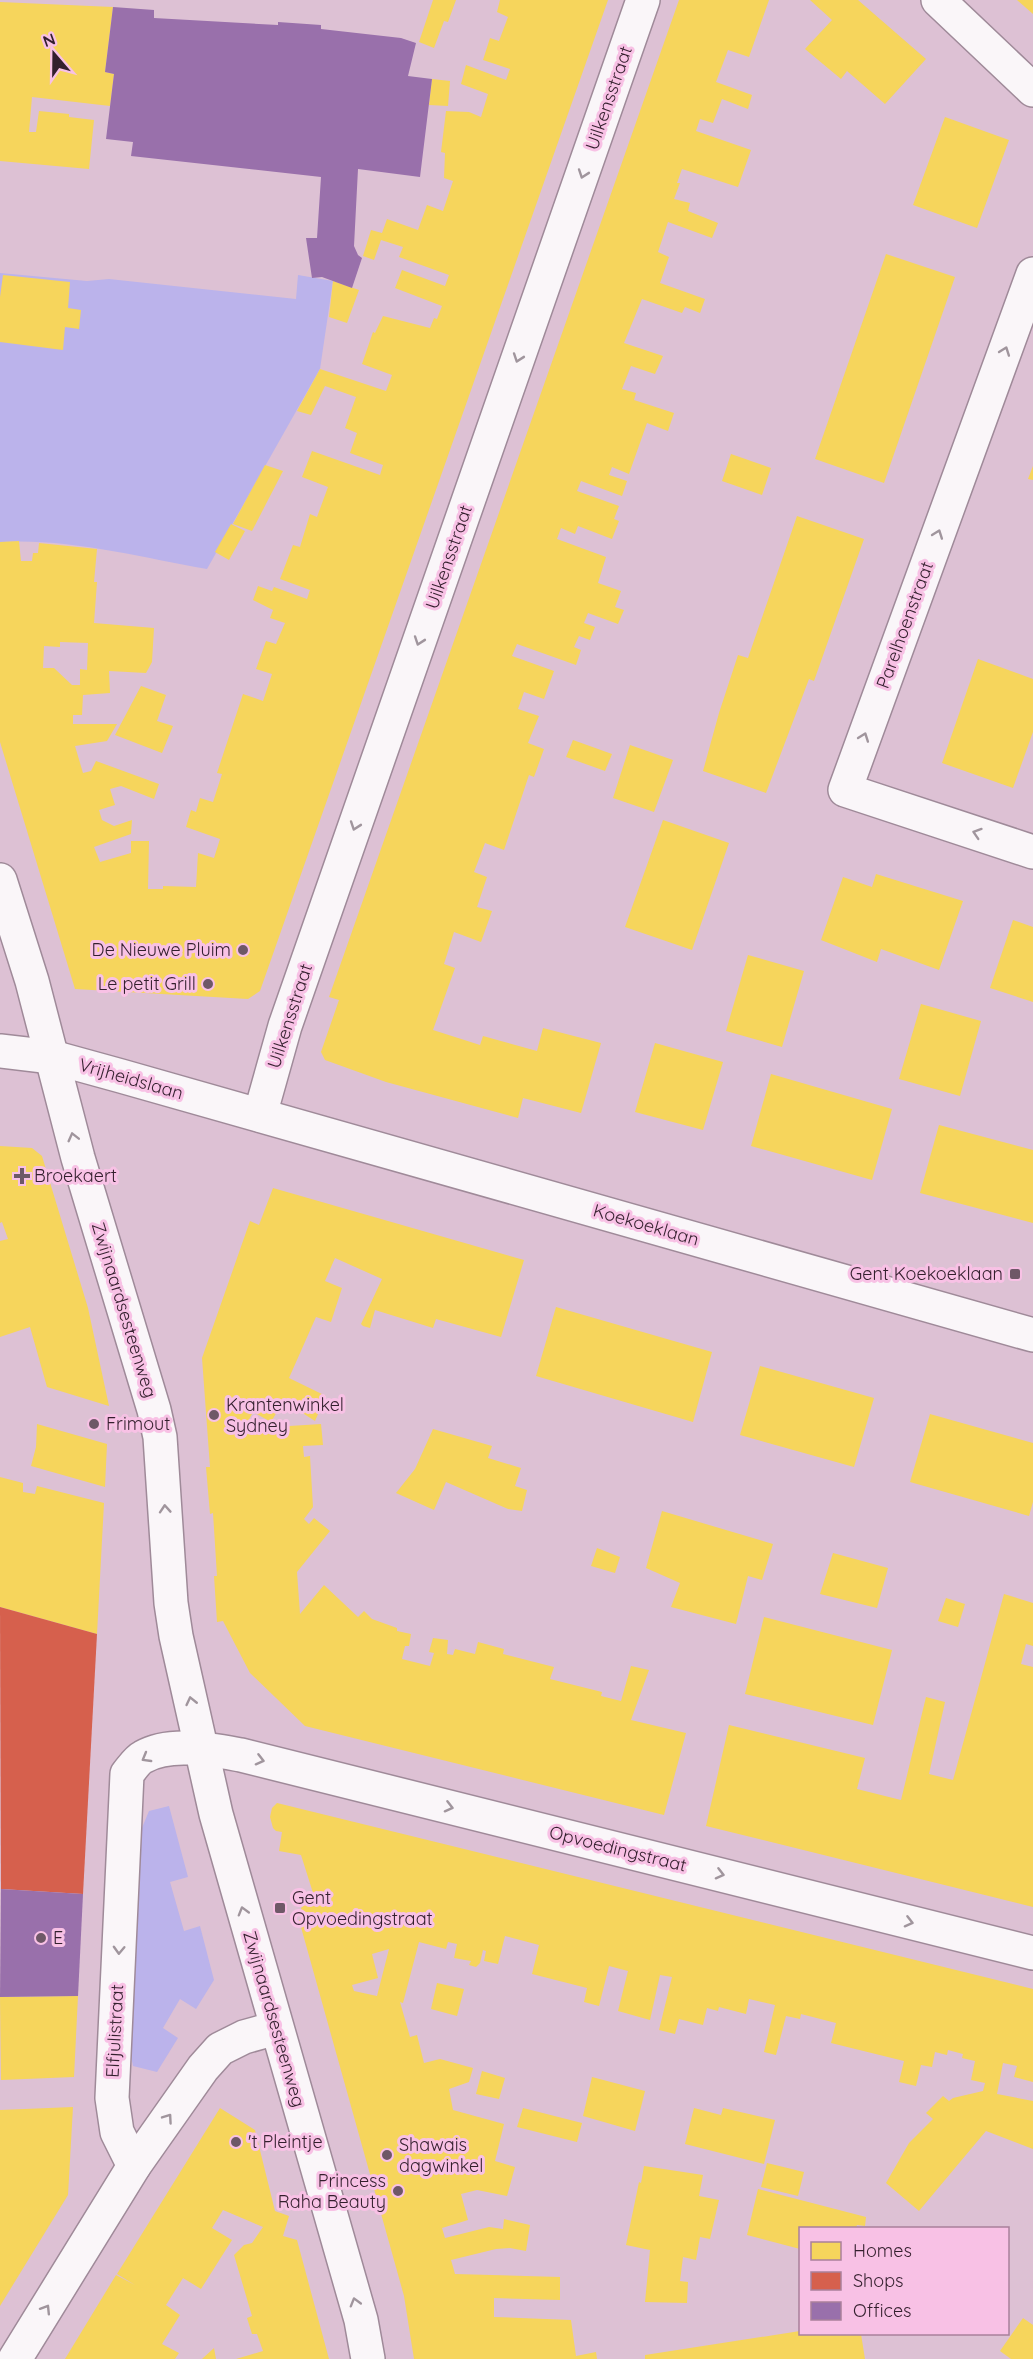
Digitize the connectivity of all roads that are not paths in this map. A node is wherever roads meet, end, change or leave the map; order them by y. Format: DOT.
graph roads {
  1 [pos="643,0"];
  2 [pos="938,0"];
  3 [pos="1033,90"];
  4 [pos="1033,274"];
  5 [pos="1033,852"];
  6 [pos="0,880"];
  7 [pos="0,1051"];
  8 [pos="52,1057"];
  9 [pos="260,1115"];
  10 [pos="1033,1335"];
  11 [pos="202,1748"];
  12 [pos="1033,1953"];
  13 [pos="276,2028"];
  14 [pos="134,2166"];
  15 [pos="15,2359"];
  16 [pos="368,2359"];
  1 -- 9 [label="street, Uilkensstraat, one-way"];
  2 -- 3 [label="street"];
  5 -- 4 [label="street, Parelhoenstraat, one-way"];
  6 -- 8 [label="street, Zwijnaardsesteenweg"];
  7 -- 8 [label="street, Vrijheidslaan"];
  8 -- 9 [label="street, Vrijheidslaan"];
  11 -- 8 [label="street, Zwijnaardsesteenweg, one-way"];
  9 -- 10 [label="street, Koekoeklaan"];
  11 -- 12 [label="street, Opvoedingstraat, one-way"];
  13 -- 11 [label="street, Zwijnaardsesteenweg, one-way"];
  11 -- 14 [label="street, Elfjulistraat, one-way"];
  14 -- 13 [label="street, one-way"];
  16 -- 13 [label="street, Zwijnaardsesteenweg, one-way"];
  15 -- 14 [label="street, one-way"];
}
